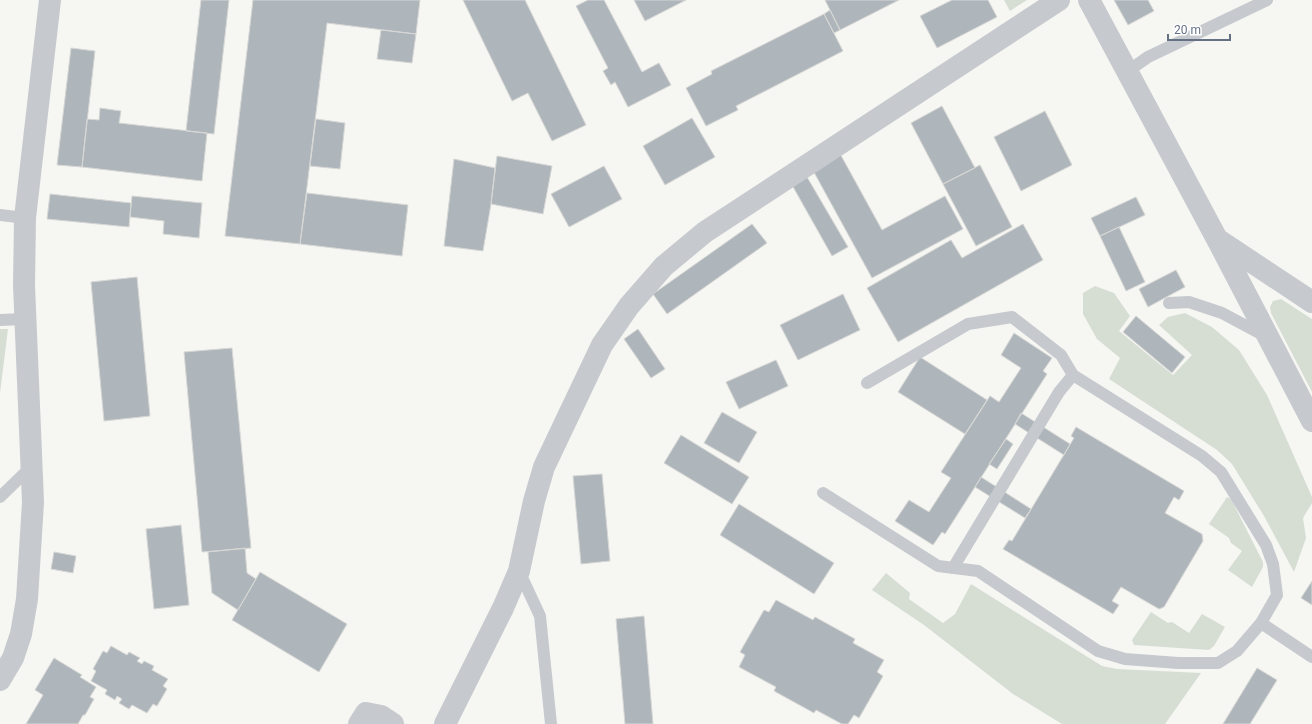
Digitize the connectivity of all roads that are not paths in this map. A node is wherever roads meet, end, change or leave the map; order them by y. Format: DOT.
graph roads {
  1 [pos="50,0"];
  2 [pos="1059,0"];
  3 [pos="1089,0"];
  4 [pos="1267,0"];
  5 [pos="1128,71"];
  6 [pos="0,215"];
  7 [pos="25,218"];
  8 [pos="1217,239"];
  9 [pos="1312,302"];
  10 [pos="1169,303"];
  11 [pos="25,319"];
  12 [pos="0,320"];
  13 [pos="1268,337"];
  14 [pos="1073,375"];
  15 [pos="867,383"];
  16 [pos="1312,421"];
  17 [pos="32,466"];
  18 [pos="823,493"];
  19 [pos="0,497"];
  20 [pos="953,568"];
  21 [pos="518,571"];
  22 [pos="1261,623"];
  23 [pos="1312,657"];
  24 [pos="0,680"];
  25 [pos="359,724"];
  26 [pos="393,724"];
  27 [pos="445,724"];
  28 [pos="552,724"];
  1 -- 7 [label="street"];
  2 -- 21 [label="street"];
  3 -- 5 [label="street"];
  4 -- 5 [label="lane"];
  5 -- 8 [label="street"];
  6 -- 7 [label="lane"];
  7 -- 11 [label="street"];
  8 -- 9 [label="street"];
  8 -- 13 [label="street"];
  10 -- 13 [label="lane"];
  11 -- 12 [label="lane"];
  11 -- 17 [label="street"];
  13 -- 16 [label="street"];
  14 -- 15 [label="lane"];
  14 -- 20 [label="lane"];
  14 -- 22 [label="lane"];
  17 -- 19 [label="lane"];
  17 -- 24 [label="street"];
  18 -- 20 [label="lane"];
  20 -- 22 [label="lane"];
  21 -- 27 [label="street"];
  21 -- 28 [label="lane"];
  22 -- 23 [label="lane"];
  25 -- 26 [label="street"];
}
